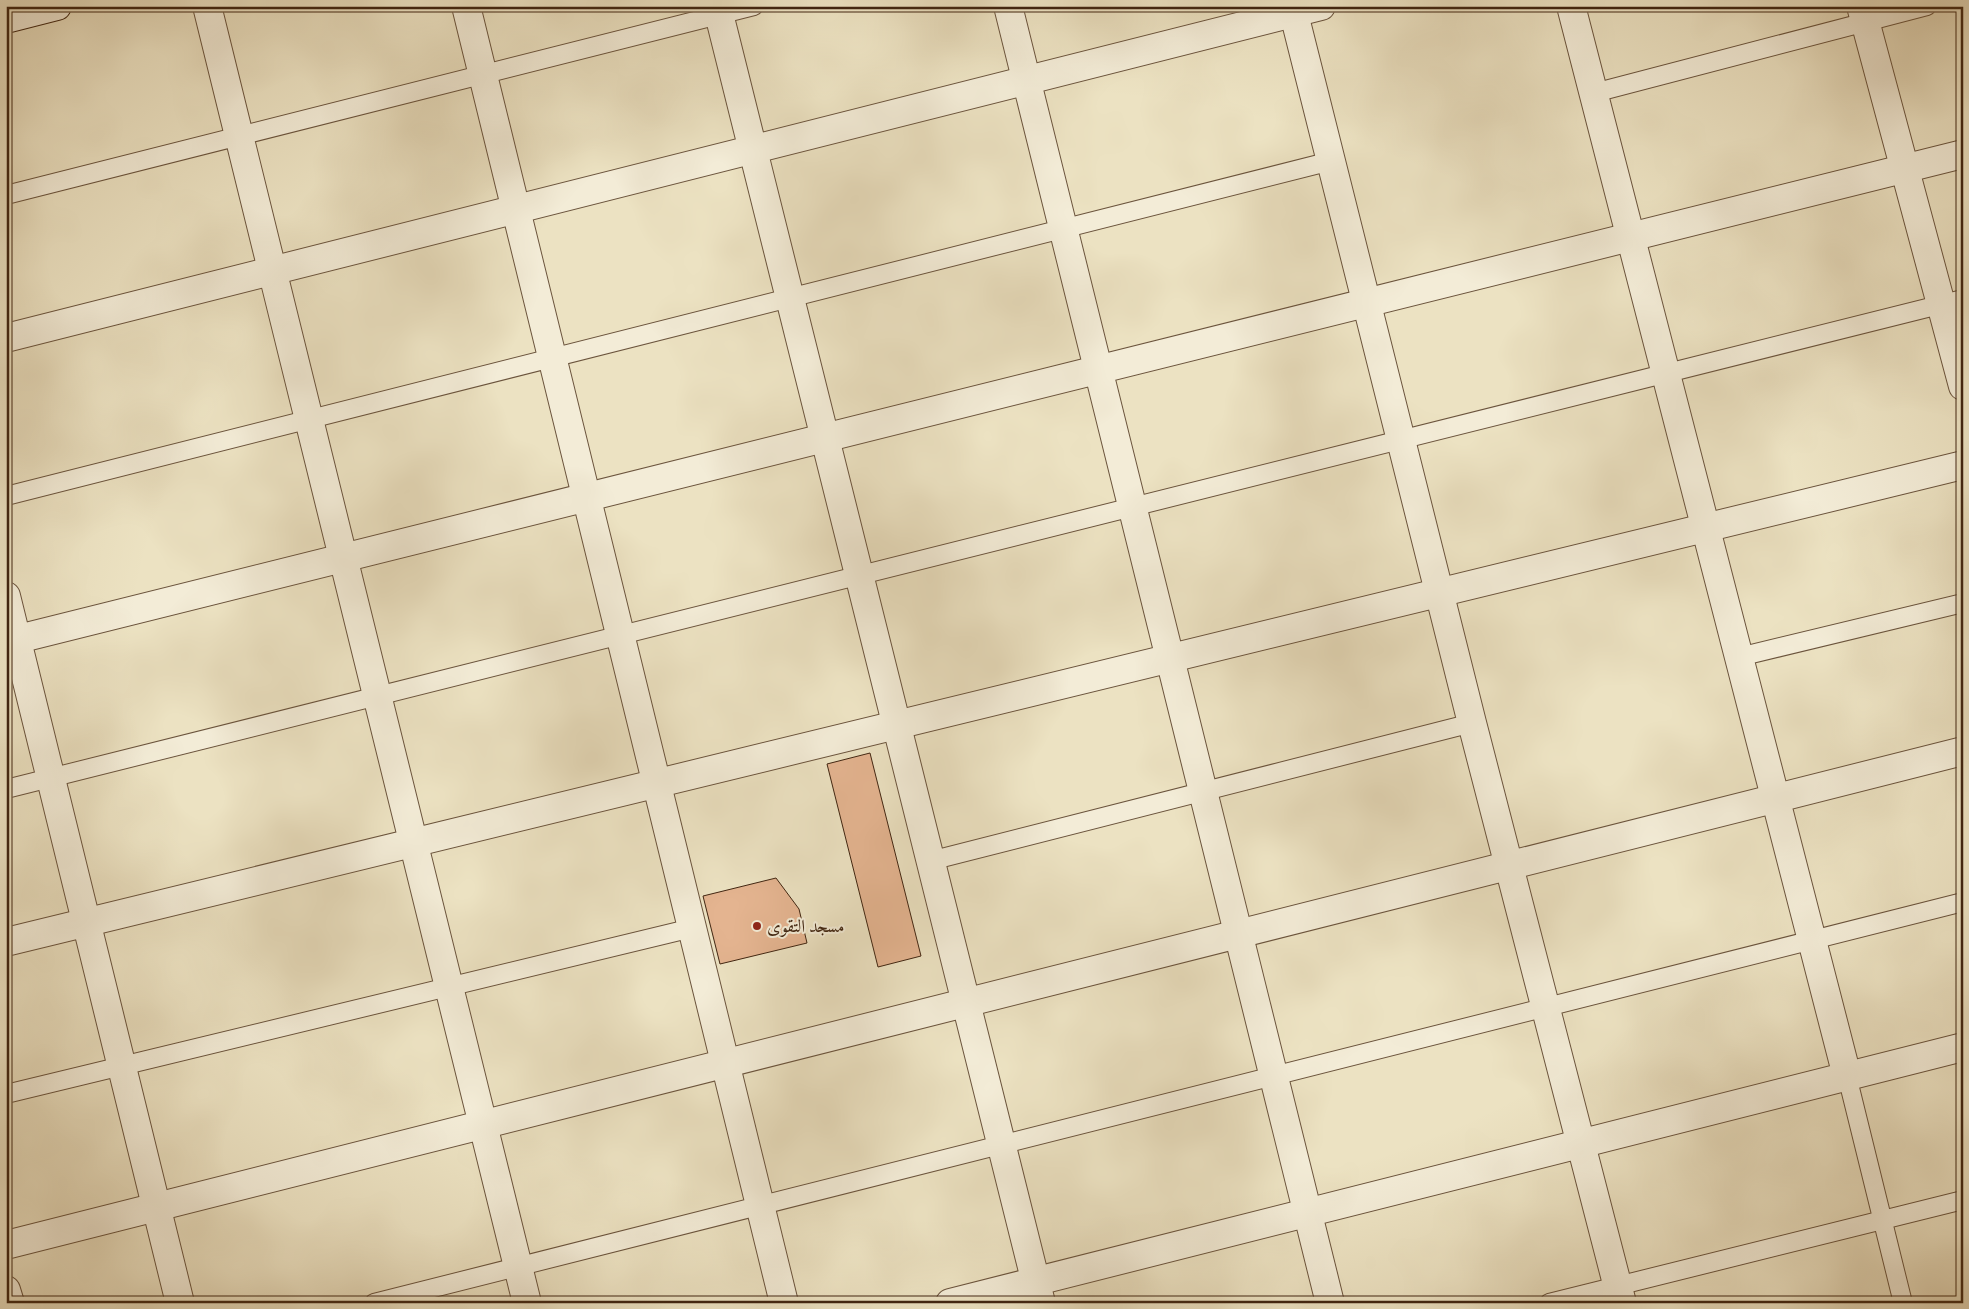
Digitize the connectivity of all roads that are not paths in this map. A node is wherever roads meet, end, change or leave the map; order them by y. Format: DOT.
graph roads {
  1 [pos="56,6"];
  2 [pos="207,6"];
  3 [pos="466,6"];
  4 [pos="754,6"];
  5 [pos="1008,6"];
  6 [pos="1321,6"];
  7 [pos="1572,6"];
  8 [pos="1927,6"];
  9 [pos="1293,10"];
  10 [pos="718,11"];
  11 [pos="1863,14"];
  12 [pos="6,19"];
  13 [pos="483,75"];
  14 [pos="1026,81"];
  15 [pos="1594,93"];
  16 [pos="239,136"];
  17 [pos="753,150"];
  18 [pos="1963,154"];
  19 [pos="1331,161"];
  20 [pos="1904,168"];
  21 [pos="6,195"];
  22 [pos="516,210"];
  23 [pos="1063,229"];
  24 [pos="1631,236"];
  25 [pos="273,271"];
  26 [pos="789,298"];
  27 [pos="1368,302"];
  28 [pos="1952,302"];
  29 [pos="6,338"];
  30 [pos="552,358"];
  31 [pos="1098,370"];
  32 [pos="1666,373"];
  33 [pos="1963,386"];
  34 [pos="309,419"];
  35 [pos="825,438"];
  36 [pos="1402,440"];
  37 [pos="1963,465"];
  38 [pos="6,496"];
  39 [pos="586,497"];
  40 [pos="1132,507"];
  41 [pos="1706,528"];
  42 [pos="343,558"];
  43 [pos="859,575"];
  44 [pos="1441,592"];
  45 [pos="6,596"];
  46 [pos="1963,603"];
  47 [pos="620,635"];
  48 [pos="12,640"];
  49 [pos="1739,657"];
  50 [pos="1170,658"];
  51 [pos="377,696"];
  52 [pos="1472,723"];
  53 [pos="896,725"];
  54 [pos="1963,751"];
  55 [pos="51,778"];
  56 [pos="656,783"];
  57 [pos="6,789"];
  58 [pos="1203,792"];
  59 [pos="1776,798"];
  60 [pos="414,843"];
  61 [pos="930,861"];
  62 [pos="1510,865"];
  63 [pos="1963,902"];
  64 [pos="86,923"];
  65 [pos="692,928"];
  66 [pos="1238,934"];
  67 [pos="1812,940"];
  68 [pos="6,942"];
  69 [pos="449,987"];
  70 [pos="965,1003"];
  71 [pos="1546,1007"];
  72 [pos="1963,1047"];
  73 [pos="725,1064"];
  74 [pos="122,1066"];
  75 [pos="1274,1076"];
  76 [pos="1848,1076"];
  77 [pos="6,1094"];
  78 [pos="483,1124"];
  79 [pos="1581,1143"];
  80 [pos="1001,1145"];
  81 [pos="1963,1200"];
  82 [pos="760,1205"];
  83 [pos="157,1207"];
  84 [pos="1308,1213"];
  85 [pos="1883,1220"];
  86 [pos="6,1245"];
  87 [pos="518,1266"];
  88 [pos="6,1290"];
  89 [pos="1038,1292"];
  90 [pos="1619,1294"];
  91 [pos="10,1303"];
  92 [pos="180,1303"];
  93 [pos="374,1303"];
  94 [pos="527,1303"];
  95 [pos="784,1303"];
  96 [pos="950,1303"];
  97 [pos="1330,1303"];
  98 [pos="1550,1303"];
  99 [pos="1903,1303"];
  1 -- 12 [label="street"];
  2 -- 16 [label="street"];
  3 -- 13 [label="street"];
  4 -- 10 [label="lane"];
  5 -- 14 [label="street"];
  6 -- 9 [label="street"];
  7 -- 15 [label="street"];
  8 -- 11 [label="lane"];
  9 -- 14 [label="street"];
  9 -- 19 [label="street"];
  10 -- 13 [label="lane"];
  10 -- 17 [label="street"];
  11 -- 15 [label="lane"];
  11 -- 20 [label="street"];
  13 -- 16 [label="lane"];
  13 -- 22 [label="street"];
  14 -- 17 [label="street"];
  14 -- 23 [label="street"];
  15 -- 24 [label="street"];
  16 -- 21 [label="lane"];
  16 -- 25 [label="street"];
  17 -- 22 [label="street"];
  17 -- 26 [label="street"];
  18 -- 20 [label="street"];
  19 -- 23 [label="lane"];
  19 -- 27 [label="street"];
  20 -- 24 [label="street"];
  20 -- 28 [label="street"];
  22 -- 25 [label="street"];
  22 -- 30 [label="street"];
  23 -- 26 [label="lane"];
  23 -- 31 [label="street"];
  24 -- 27 [label="street"];
  24 -- 32 [label="street"];
  25 -- 29 [label="street"];
  25 -- 34 [label="street"];
  26 -- 30 [label="lane"];
  26 -- 35 [label="street"];
  27 -- 31 [label="street"];
  27 -- 36 [label="street"];
  28 -- 32 [label="lane"];
  28 -- 33 [label="street"];
  30 -- 34 [label="lane"];
  30 -- 39 [label="street"];
  31 -- 35 [label="street"];
  31 -- 40 [label="street"];
  32 -- 36 [label="lane"];
  32 -- 41 [label="street"];
  34 -- 38 [label="lane"];
  34 -- 42 [label="street"];
  35 -- 39 [label="street"];
  35 -- 43 [label="street"];
  36 -- 40 [label="lane"];
  36 -- 44 [label="street"];
  37 -- 41 [label="street"];
  39 -- 42 [label="street"];
  39 -- 47 [label="street"];
  40 -- 43 [label="lane"];
  40 -- 50 [label="street"];
  41 -- 44 [label="street"];
  41 -- 49 [label="street"];
  42 -- 48 [label="street"];
  42 -- 51 [label="street"];
  43 -- 47 [label="lane"];
  43 -- 53 [label="street"];
  44 -- 50 [label="street"];
  44 -- 52 [label="street"];
  45 -- 48 [label="street"];
  46 -- 49 [label="lane"];
  47 -- 51 [label="lane"];
  47 -- 56 [label="street"];
  48 -- 55 [label="street"];
  49 -- 59 [label="street"];
  50 -- 53 [label="street"];
  50 -- 58 [label="street"];
  51 -- 55 [label="lane"];
  51 -- 60 [label="street"];
  52 -- 58 [label="lane"];
  52 -- 62 [label="street"];
  53 -- 56 [label="street"];
  53 -- 61 [label="street"];
  54 -- 59 [label="street"];
  55 -- 57 [label="lane"];
  55 -- 64 [label="street"];
  56 -- 60 [label="street"];
  56 -- 65 [label="street"];
  58 -- 61 [label="lane"];
  58 -- 66 [label="street"];
  59 -- 62 [label="street"];
  59 -- 67 [label="street"];
  60 -- 64 [label="street"];
  60 -- 69 [label="street"];
  61 -- 70 [label="street"];
  62 -- 66 [label="street"];
  62 -- 71 [label="street"];
  63 -- 67 [label="lane"];
  64 -- 68 [label="street"];
  64 -- 74 [label="street"];
  65 -- 69 [label="lane"];
  65 -- 73 [label="street"];
  66 -- 70 [label="street"];
  66 -- 75 [label="street"];
  67 -- 71 [label="lane"];
  67 -- 76 [label="street"];
  69 -- 74 [label="lane"];
  69 -- 78 [label="street"];
  70 -- 73 [label="street"];
  70 -- 80 [label="street"];
  71 -- 75 [label="lane"];
  71 -- 79 [label="street"];
  72 -- 76 [label="street"];
  73 -- 78 [label="street"];
  73 -- 82 [label="street"];
  74 -- 77 [label="lane"];
  74 -- 83 [label="street"];
  75 -- 80 [label="lane"];
  75 -- 84 [label="street"];
  76 -- 79 [label="street"];
  76 -- 85 [label="lane"];
  78 -- 83 [label="street"];
  78 -- 87 [label="street"];
  79 -- 84 [label="street"];
  79 -- 90 [label="street"];
  80 -- 82 [label="lane"];
  80 -- 89 [label="street"];
  81 -- 85 [label="lane"];
  82 -- 87 [label="lane"];
  82 -- 95 [label="street"];
  83 -- 86 [label="street"];
  83 -- 92 [label="street"];
  84 -- 89 [label="street"];
  84 -- 97 [label="street"];
  85 -- 90 [label="lane"];
  85 -- 99 [label="lane"];
  87 -- 93 [label="lane"];
  87 -- 94 [label="street"];
  88 -- 91 [label="street"];
  89 -- 96 [label="street"];
  90 -- 98 [label="lane"];
}
